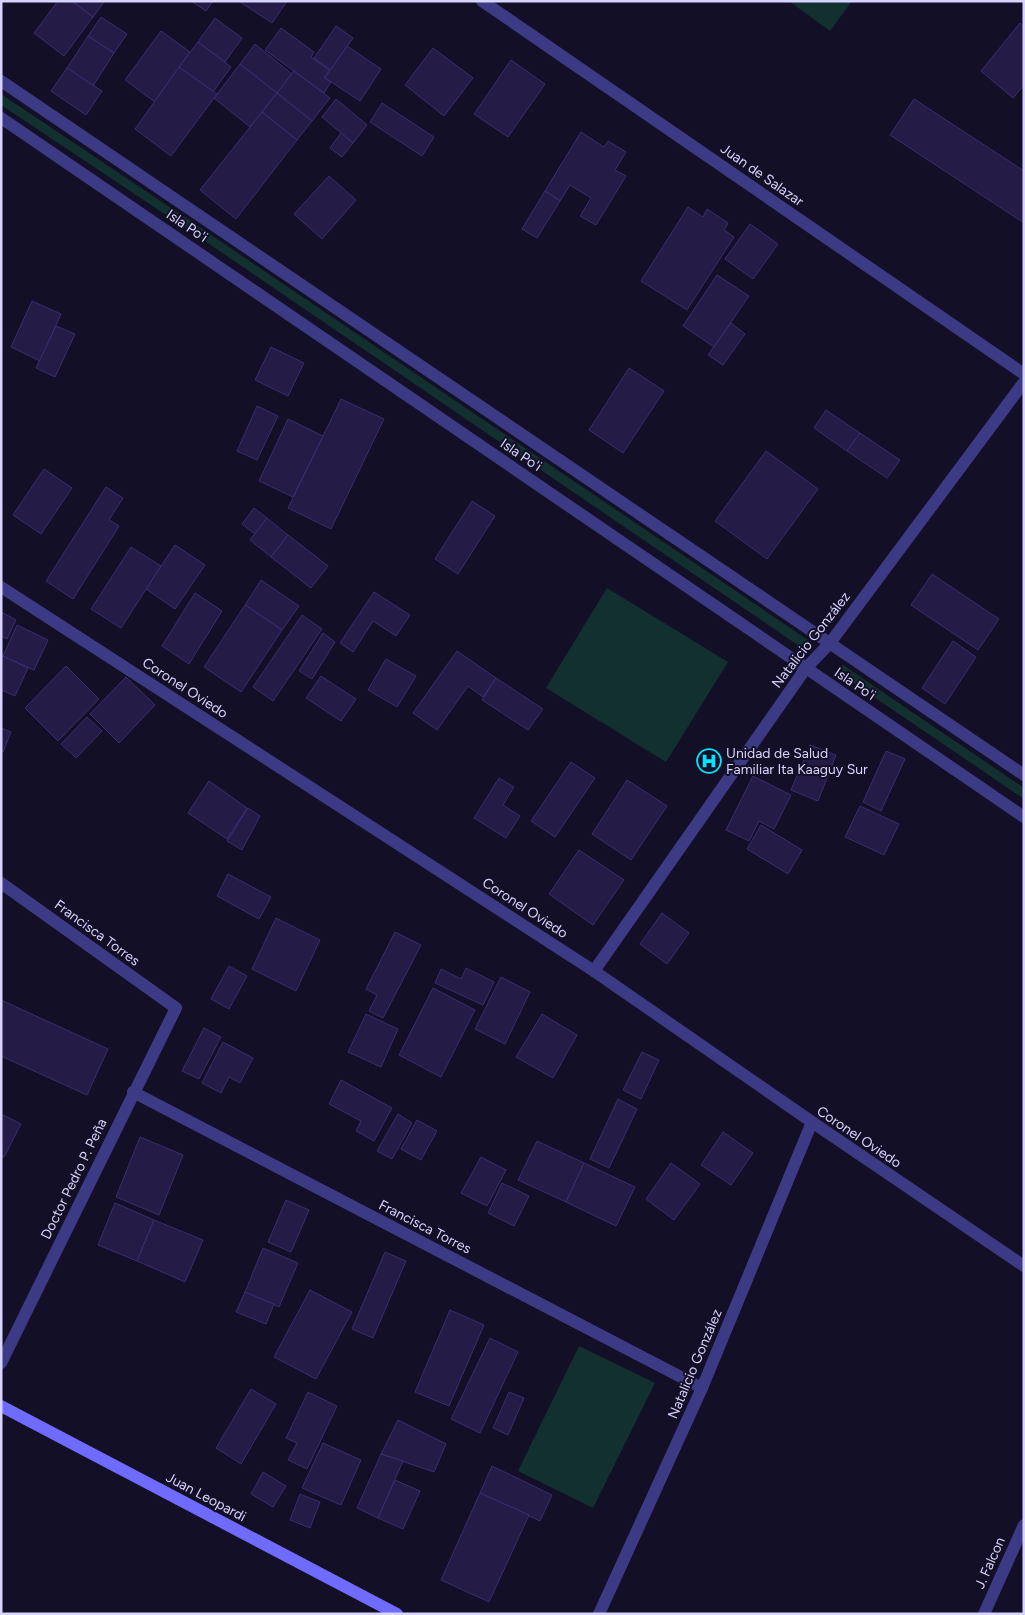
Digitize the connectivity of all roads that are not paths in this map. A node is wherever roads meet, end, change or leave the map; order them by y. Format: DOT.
graph roads {
  1 [pos="482,1"];
  2 [pos="1,81"];
  3 [pos="1,118"];
  4 [pos="1024,374"];
  5 [pos="1024,382"];
  6 [pos="1,587"];
  7 [pos="830,643"];
  8 [pos="806,668"];
  9 [pos="1024,775"];
  10 [pos="1024,817"];
  11 [pos="1,883"];
  12 [pos="594,971"];
  13 [pos="176,1008"];
  14 [pos="133,1092"];
  15 [pos="812,1122"];
  16 [pos="1024,1266"];
  17 [pos="1,1363"];
  18 [pos="702,1388"];
  19 [pos="1,1406"];
  20 [pos="1024,1525"];
  21 [pos="397,1614"];
  22 [pos="599,1614"];
  23 [pos="984,1614"];
  1 -- 4 [label="street, Juan de Salazar"];
  2 -- 7 [label="street, Isla Po'i"];
  3 -- 8 [label="street, Isla Po'i"];
  5 -- 7 [label="street, Natalicio González"];
  6 -- 12 [label="street, Coronel Oviedo"];
  7 -- 8 [label="street, Natalicio González"];
  7 -- 9 [label="street, Isla Po'i"];
  8 -- 10 [label="street, Isla Po'i"];
  8 -- 12 [label="street, Natalicio González"];
  11 -- 13 [label="street, Francisca Torres"];
  12 -- 15 [label="street, Coronel Oviedo"];
  13 -- 14 [label="street, Doctor Pedro P. Peña"];
  14 -- 17 [label="street, Doctor Pedro P. Peña"];
  14 -- 18 [label="street, Francisca Torres"];
  15 -- 16 [label="street, Coronel Oviedo"];
  15 -- 18 [label="street, Natalicio González"];
  18 -- 22 [label="street, Natalicio González"];
  19 -- 21 [label="main road, Juan Leopardi"];
  20 -- 23 [label="street, J. Falcon"];
}
